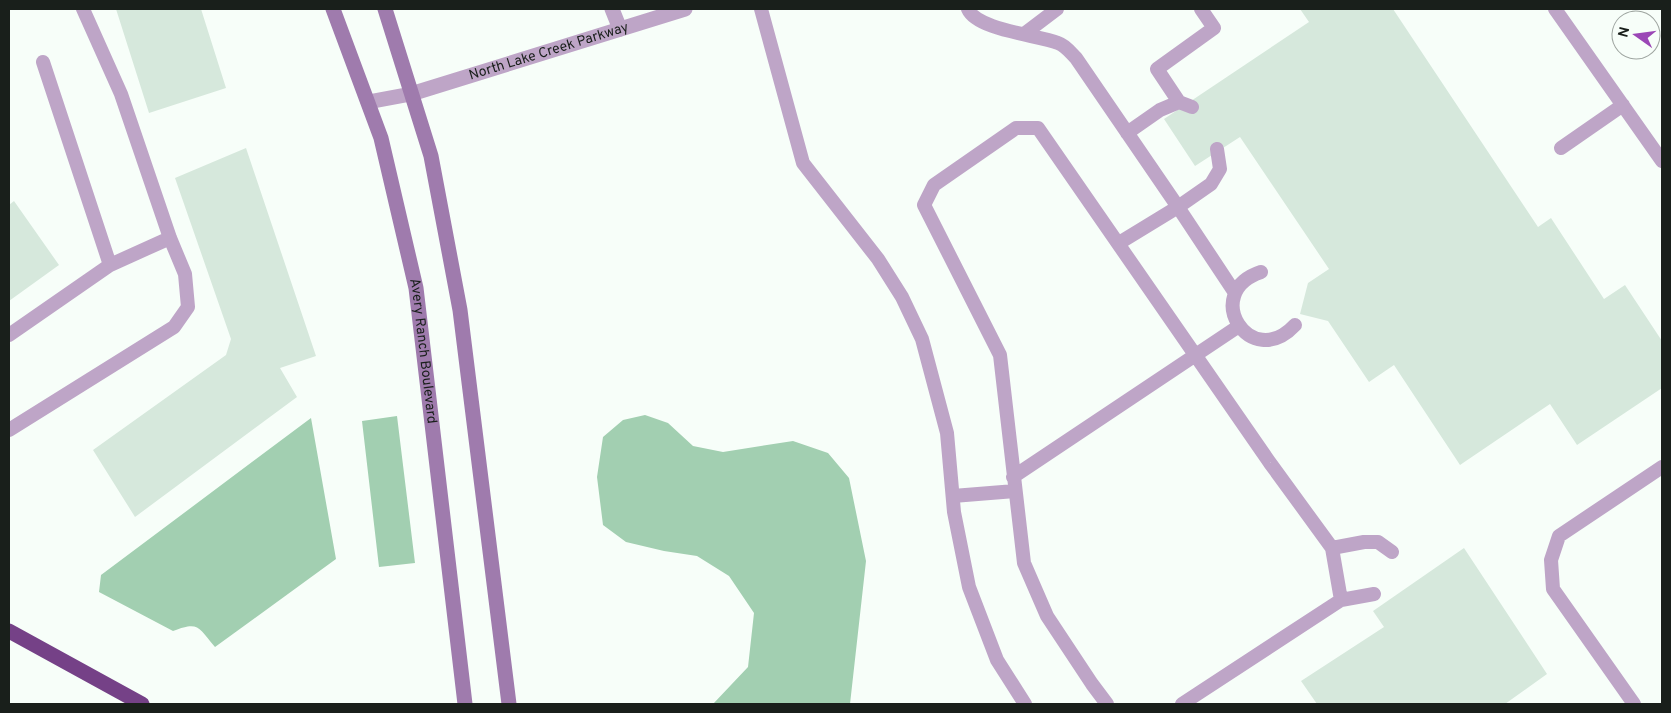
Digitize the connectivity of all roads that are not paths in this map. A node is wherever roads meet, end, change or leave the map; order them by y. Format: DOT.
graph roads {
  1 [pos="83,9"];
  2 [pos="333,9"];
  3 [pos="385,9"];
  4 [pos="612,9"];
  5 [pos="685,9"];
  6 [pos="761,9"];
  7 [pos="968,9"];
  8 [pos="1057,9"];
  9 [pos="1201,9"];
  10 [pos="1555,9"];
  11 [pos="620,29"];
  12 [pos="1024,34"];
  13 [pos="43,62"];
  14 [pos="411,94"];
  15 [pos="368,102"];
  16 [pos="1623,105"];
  17 [pos="1126,133"];
  18 [pos="1561,148"];
  19 [pos="1217,149"];
  20 [pos="1662,161"];
  21 [pos="1178,207"];
  22 [pos="170,238"];
  23 [pos="1118,243"];
  24 [pos="110,265"];
  25 [pos="1261,272"];
  26 [pos="1235,293"];
  27 [pos="1295,325"];
  28 [pos="1239,326"];
  29 [pos="9,335"];
  30 [pos="1195,354"];
  31 [pos="9,430"];
  32 [pos="1662,467"];
  33 [pos="1014,484"];
  34 [pos="953,496"];
  35 [pos="1332,548"];
  36 [pos="1392,552"];
  37 [pos="1374,594"];
  38 [pos="1341,600"];
  39 [pos="9,631"];
  40 [pos="142,704"];
  41 [pos="464,704"];
  42 [pos="509,704"];
  43 [pos="1025,704"];
  44 [pos="1107,704"];
  45 [pos="1182,704"];
  46 [pos="1634,704"];
  1 -- 22 [label="lane"];
  2 -- 15 [label="main road, Avery Ranch Boulevard"];
  3 -- 14 [label="main road"];
  4 -- 11 [label="street"];
  5 -- 11 [label="street, North Lake Creek Parkway"];
  6 -- 34 [label="lane"];
  7 -- 12 [label="lane"];
  8 -- 12 [label="lane"];
  9 -- 17 [label="lane"];
  10 -- 16 [label="lane"];
  11 -- 14 [label="street, North Lake Creek Parkway"];
  12 -- 17 [label="lane"];
  13 -- 24 [label="lane"];
  14 -- 15 [label="street, North Lake Creek Parkway"];
  14 -- 42 [label="main road"];
  15 -- 41 [label="main road, Avery Ranch Boulevard"];
  16 -- 18 [label="lane"];
  16 -- 20 [label="lane"];
  17 -- 21 [label="lane"];
  19 -- 21 [label="lane"];
  21 -- 23 [label="lane"];
  21 -- 26 [label="lane"];
  22 -- 24 [label="lane"];
  22 -- 31 [label="lane"];
  23 -- 30 [label="lane"];
  23 -- 33 [label="lane"];
  24 -- 29 [label="lane"];
  25 -- 26 [label="lane"];
  26 -- 28 [label="lane"];
  27 -- 28 [label="lane"];
  28 -- 30 [label="lane"];
  30 -- 33 [label="lane"];
  30 -- 35 [label="lane"];
  32 -- 46 [label="lane"];
  33 -- 34 [label="lane"];
  33 -- 44 [label="lane"];
  34 -- 43 [label="lane"];
  35 -- 36 [label="lane"];
  35 -- 38 [label="lane"];
  37 -- 38 [label="lane"];
  38 -- 45 [label="lane"];
  39 -- 40 [label="highway"];
}
